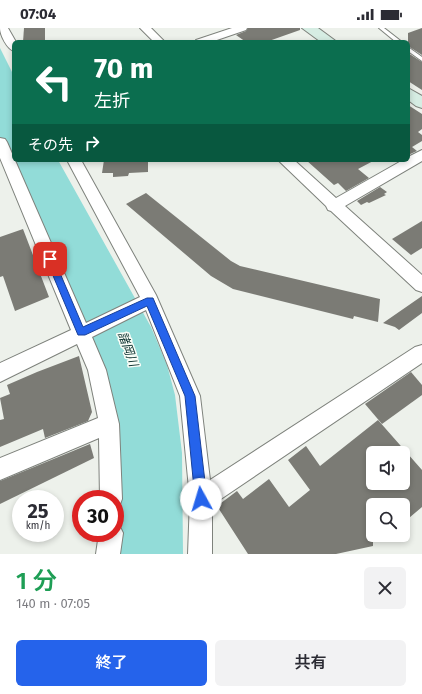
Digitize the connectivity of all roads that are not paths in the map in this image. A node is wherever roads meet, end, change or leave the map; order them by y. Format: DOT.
graph roads {
  1 [pos="3,28"];
  2 [pos="145,28"];
  3 [pos="242,28"];
  4 [pos="309,28"];
  5 [pos="381,28"];
  6 [pos="158,40"];
  7 [pos="206,40"];
  8 [pos="327,40"];
  9 [pos="396,40"];
  10 [pos="12,44"];
  11 [pos="410,50"];
  12 [pos="422,59"];
  13 [pos="410,94"];
  14 [pos="422,102"];
  15 [pos="0,142"];
  16 [pos="422,155"];
  17 [pos="75,162"];
  18 [pos="287,162"];
  19 [pos="410,162"];
  20 [pos="410,162"];
  21 [pos="333,206"];
  22 [pos="422,285"];
  23 [pos="150,300"];
  24 [pos="81,332"];
  25 [pos="422,353"];
  26 [pos="0,373"];
  27 [pos="109,424"];
  28 [pos="0,469"];
  29 [pos="112,490"];
  30 [pos="201,499"];
  31 [pos="110,542"];
  32 [pos="108,554"];
  33 [pos="200,554"];
  1 -- 10 [label="street"];
  2 -- 6 [label="street"];
  3 -- 7 [label="street"];
  4 -- 8 [label="street"];
  5 -- 9 [label="lane"];
  11 -- 12 [label="lane"];
  13 -- 14 [label="street"];
  15 -- 24 [label="street"];
  16 -- 20 [label="street"];
  17 -- 23 [label="street"];
  18 -- 21 [label="street"];
  19 -- 21 [label="street"];
  21 -- 22 [label="street"];
  23 -- 24 [label="street"];
  23 -- 30 [label="street"];
  24 -- 26 [label="street"];
  24 -- 27 [label="street"];
  25 -- 30 [label="street"];
  27 -- 28 [label="street"];
  27 -- 29 [label="street"];
  30 -- 33 [label="street"];
  31 -- 32 [label="street"];
}
